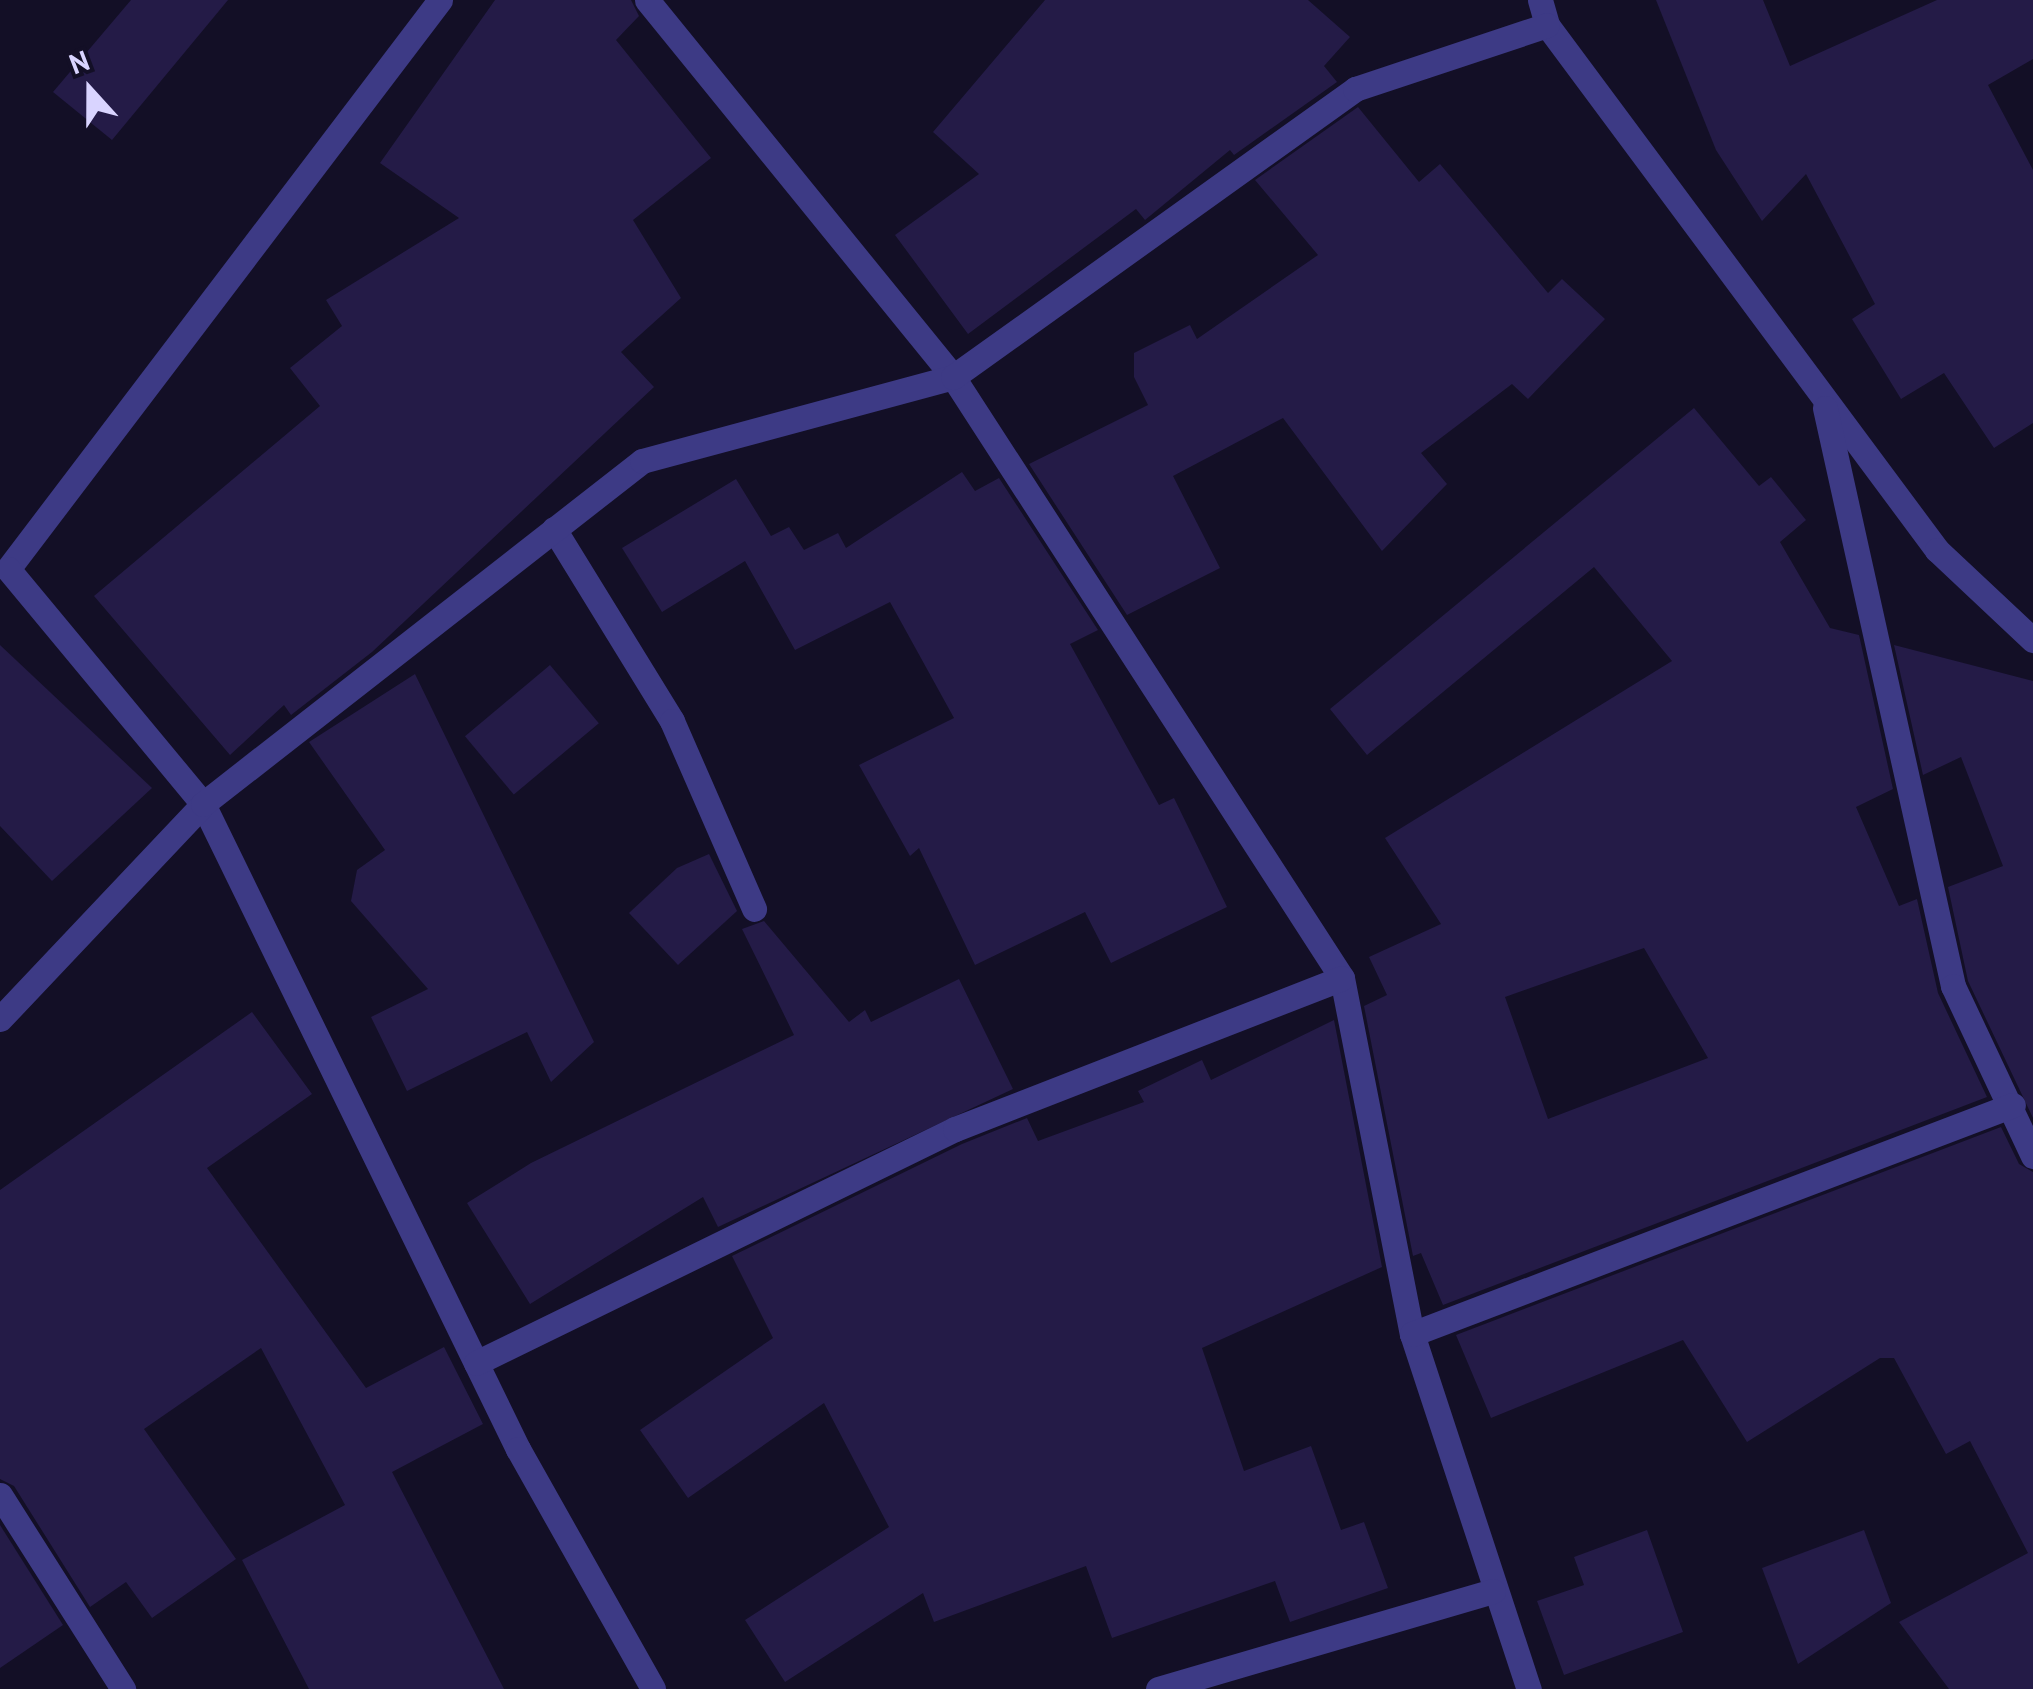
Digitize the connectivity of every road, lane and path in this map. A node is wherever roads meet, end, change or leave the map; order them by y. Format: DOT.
graph roads {
  1 [pos="440,0"];
  2 [pos="647,0"];
  3 [pos="1544,12"];
  4 [pos="954,377"];
  5 [pos="1823,397"];
  6 [pos="554,529"];
  7 [pos="4,573"];
  8 [pos="2033,640"];
  9 [pos="203,804"];
  10 [pos="754,910"];
  11 [pos="1342,978"];
  12 [pos="0,1019"];
  13 [pos="2013,1105"];
  14 [pos="2033,1156"];
  15 [pos="1412,1334"];
  16 [pos="476,1363"];
  17 [pos="0,1495"];
  18 [pos="1493,1590"];
  19 [pos="1205,1682"];
  20 [pos="122,1689"];
  21 [pos="652,1689"];
  22 [pos="1158,1689"];
  23 [pos="1529,1689"];
  1 -- 7 [label="street"];
  2 -- 4 [label="street"];
  3 -- 4 [label="street"];
  3 -- 5 [label="street"];
  4 -- 6 [label="street"];
  4 -- 11 [label="street"];
  5 -- 8 [label="street"];
  5 -- 13 [label="street"];
  6 -- 9 [label="street"];
  6 -- 10 [label="street"];
  7 -- 9 [label="street"];
  9 -- 12 [label="street"];
  9 -- 16 [label="street"];
  11 -- 15 [label="street"];
  11 -- 16 [label="street"];
  13 -- 14 [label="street"];
  13 -- 15 [label="street"];
  15 -- 18 [label="street"];
  16 -- 21 [label="street"];
  17 -- 20 [label="street"];
  18 -- 19 [label="street"];
  18 -- 23 [label="street"];
  19 -- 22 [label="street"];
}
